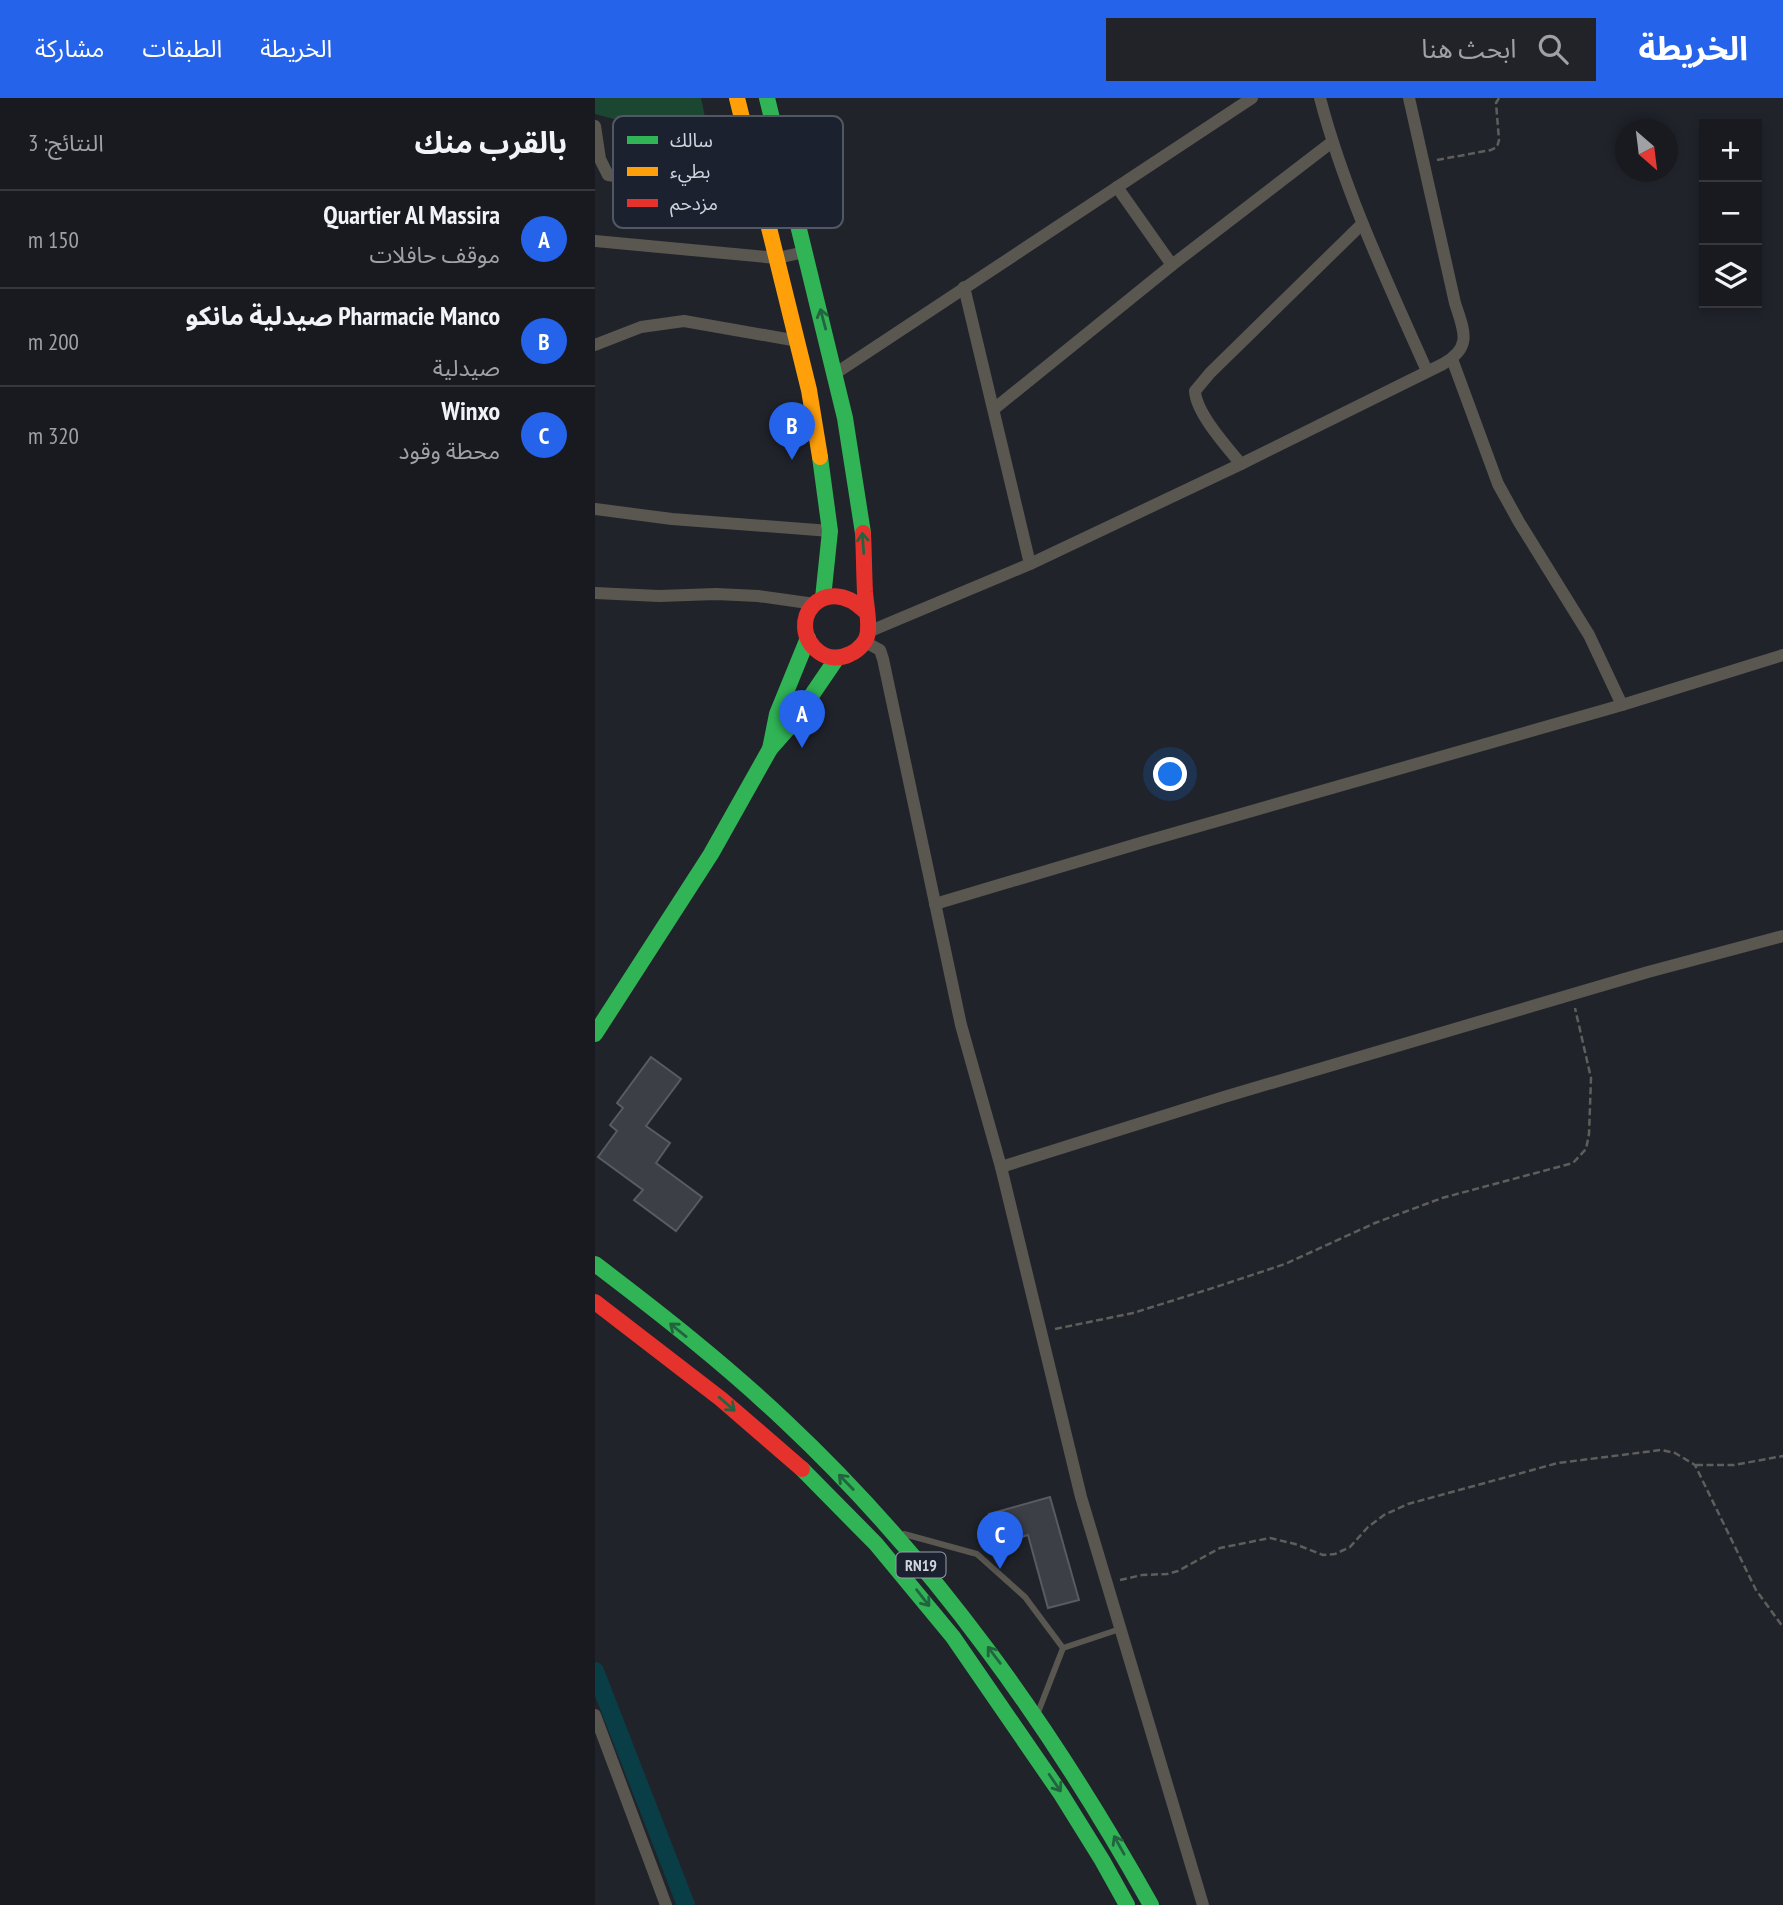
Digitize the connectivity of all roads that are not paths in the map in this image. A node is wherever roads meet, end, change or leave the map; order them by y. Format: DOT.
graph roads {
  1 [pos="737,98"];
  2 [pos="767,98"];
  3 [pos="1252,98"];
  4 [pos="1320,98"];
  5 [pos="1409,98"];
  6 [pos="742,116"];
  7 [pos="771,116"];
  8 [pos="595,127"];
  9 [pos="1332,142"];
  10 [pos="613,176"];
  11 [pos="1117,187"];
  12 [pos="1362,225"];
  13 [pos="770,228"];
  14 [pos="799,228"];
  15 [pos="595,241"];
  16 [pos="805,252"];
  17 [pos="777,258"];
  18 [pos="1172,265"];
  19 [pos="964,288"];
  20 [pos="797,341"];
  21 [pos="595,345"];
  22 [pos="1452,359"];
  23 [pos="1427,371"];
  24 [pos="836,373"];
  25 [pos="994,409"];
  26 [pos="1241,464"];
  27 [pos="595,509"];
  28 [pos="830,530"];
  29 [pos="1030,564"];
  30 [pos="595,593"];
  31 [pos="819,601"];
  32 [pos="865,611"];
  33 [pos="867,637"];
  34 [pos="808,638"];
  35 [pos="1783,655"];
  36 [pos="837,658"];
  37 [pos="1622,705"];
  38 [pos="770,749"];
  39 [pos="935,904"];
  40 [pos="1783,936"];
  41 [pos="595,1034"];
  42 [pos="1001,1167"];
  43 [pos="595,1245"];
  44 [pos="595,1264"];
  45 [pos="622,1284"];
  46 [pos="595,1302"];
  47 [pos="892,1531"];
  48 [pos="1120,1629"];
  49 [pos="1063,1648"];
  50 [pos="595,1714"];
  51 [pos="1037,1715"];
  52 [pos="666,1905"];
  53 [pos="1128,1905"];
  54 [pos="1151,1905"];
  55 [pos="1203,1905"];
  1 -- 6 [label="main road"];
  2 -- 7 [label="main road"];
  3 -- 11 [label="street"];
  4 -- 9 [label="street"];
  5 -- 22 [label="street"];
  8 -- 10 [label="street"];
  9 -- 12 [label="street"];
  9 -- 18 [label="street"];
  11 -- 18 [label="street"];
  11 -- 19 [label="street"];
  12 -- 23 [label="street"];
  12 -- 26 [label="street"];
  13 -- 17 [label="main road"];
  14 -- 16 [label="main road"];
  15 -- 17 [label="street"];
  16 -- 17 [label="street"];
  24 -- 16 [label="main road, one-way"];
  17 -- 20 [label="main road"];
  18 -- 25 [label="street"];
  19 -- 24 [label="street"];
  19 -- 25 [label="street"];
  20 -- 21 [label="street"];
  20 -- 28 [label="main road"];
  22 -- 23 [label="street"];
  22 -- 37 [label="street"];
  23 -- 26 [label="street"];
  32 -- 24 [label="main road, one-way"];
  25 -- 29 [label="street"];
  26 -- 29 [label="street"];
  27 -- 28 [label="street"];
  28 -- 31 [label="main road"];
  29 -- 33 [label="street"];
  30 -- 31 [label="street"];
  31 -- 32 [label="main road"];
  31 -- 34 [label="main road"];
  32 -- 33 [label="main road"];
  33 -- 36 [label="main road"];
  33 -- 39 [label="street"];
  34 -- 36 [label="main road"];
  34 -- 38 [label="main road"];
  35 -- 37 [label="street"];
  36 -- 38 [label="main road"];
  37 -- 39 [label="street"];
  38 -- 41 [label="main road"];
  39 -- 42 [label="street"];
  40 -- 42 [label="street"];
  42 -- 48 [label="street"];
  43 -- 45 [label="main road"];
  44 -- 45 [label="main road, RN19"];
  47 -- 45 [label="main road, RN19, one-way"];
  46 -- 53 [label="main road, RN19, one-way"];
  47 -- 49 [label="lane"];
  51 -- 47 [label="main road, RN19, one-way"];
  48 -- 49 [label="lane"];
  48 -- 55 [label="street"];
  49 -- 51 [label="lane"];
  50 -- 52 [label="street"];
  54 -- 51 [label="main road, RN19, one-way"];
}
